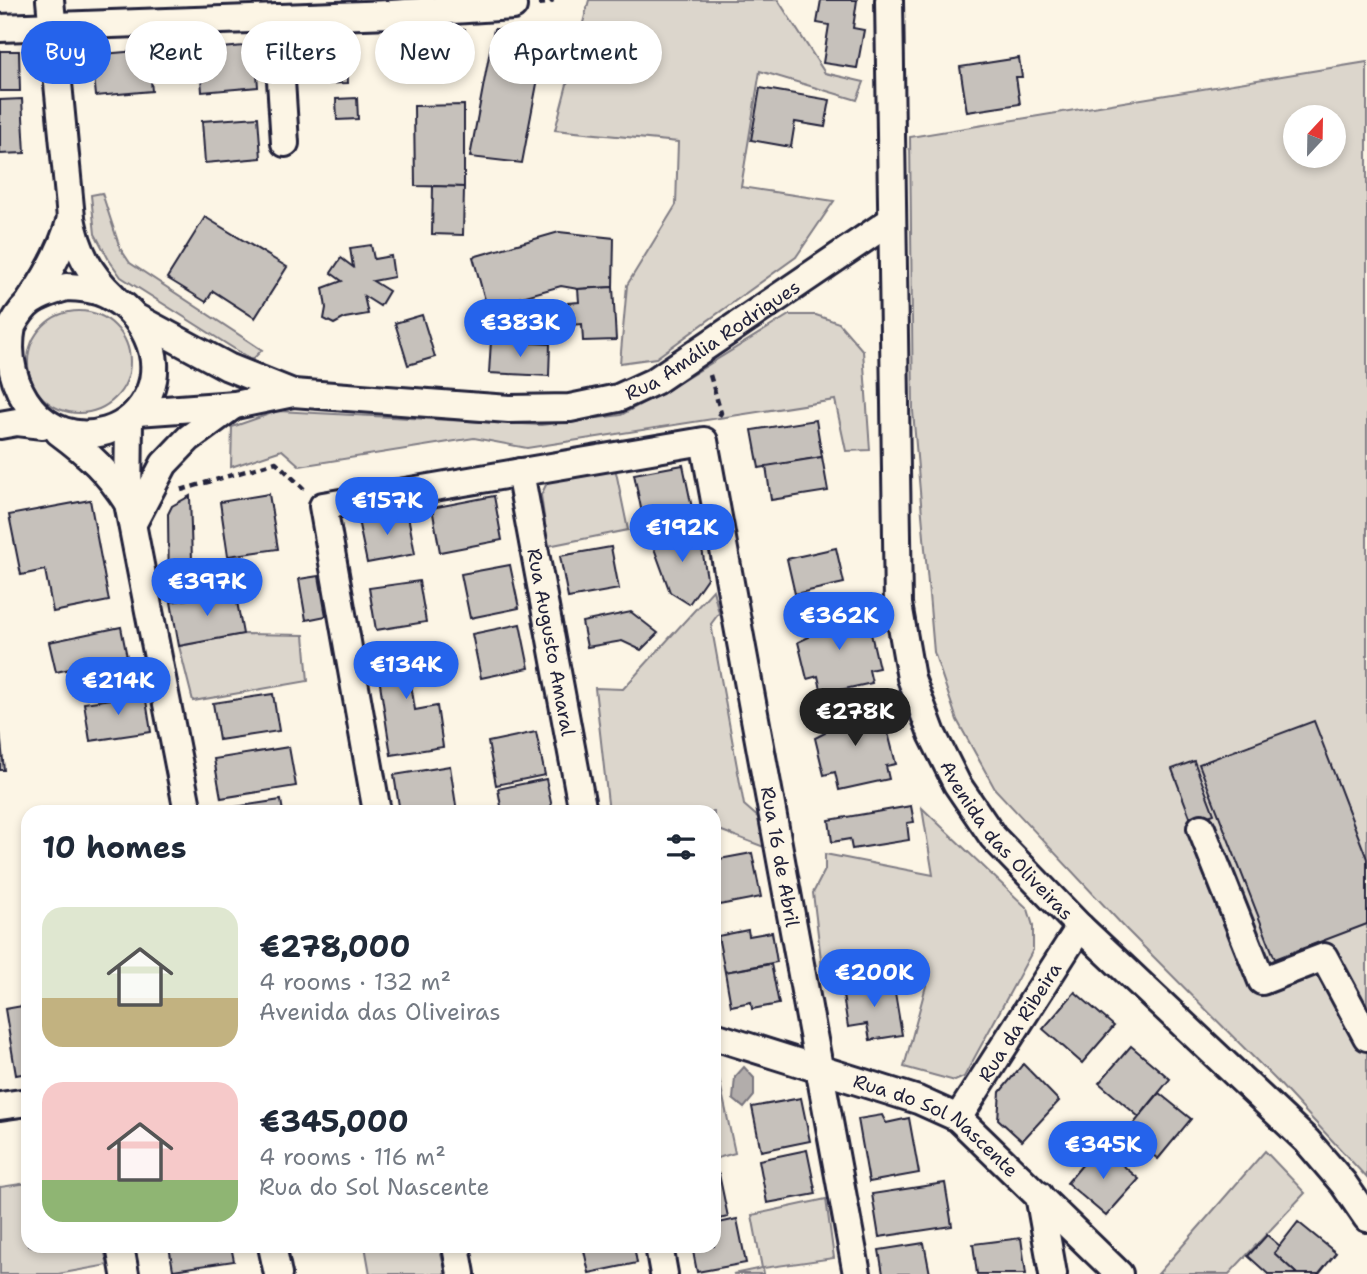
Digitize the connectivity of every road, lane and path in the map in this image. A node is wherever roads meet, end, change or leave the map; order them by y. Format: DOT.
graph roads {
  1 [pos="50,0"];
  2 [pos="889,0"];
  3 [pos="513,6"];
  4 [pos="393,7"];
  5 [pos="277,18"];
  6 [pos="51,21"];
  7 [pos="111,25"];
  8 [pos="21,28"];
  9 [pos="0,29"];
  10 [pos="57,84"];
  11 [pos="285,143"];
  12 [pos="71,218"];
  13 [pos="892,220"];
  14 [pos="30,302"];
  15 [pos="128,310"];
  16 [pos="3,348"];
  17 [pos="702,349"];
  18 [pos="293,393"];
  19 [pos="235,405"];
  20 [pos="133,416"];
  21 [pos="0,425"];
  22 [pos="51,428"];
  23 [pos="704,441"];
  24 [pos="520,472"];
  25 [pos="323,506"];
  26 [pos="135,509"];
  27 [pos="187,805"];
  28 [pos="376,805"];
  29 [pos="582,805"];
  30 [pos="1201,828"];
  31 [pos="1080,928"];
  32 [pos="1367,1037"];
  33 [pos="721,1038"];
  34 [pos="819,1068"];
  35 [pos="21,1103"];
  36 [pos="0,1106"];
  37 [pos="958,1118"];
  38 [pos="1040,1195"];
  39 [pos="1367,1218"];
  40 [pos="121,1253"];
  41 [pos="274,1253"];
  42 [pos="457,1253"];
  43 [pos="660,1253"];
  44 [pos="125,1274"];
  45 [pos="278,1274"];
  46 [pos="461,1274"];
  47 [pos="664,1274"];
  48 [pos="857,1274"];
  49 [pos="1053,1274"];
  50 [pos="1117,1274"];
  1 -- 6 [label="street"];
  2 -- 13 [label="street"];
  3 -- 4 [label="street"];
  4 -- 5 [label="street"];
  5 -- 7 [label="street"];
  5 -- 11 [label="street"];
  8 -- 9 [label="street"];
  10 -- 12 [label="street"];
  12 -- 14 [label="street"];
  12 -- 15 [label="street"];
  13 -- 17 [label="street, Rua Amália Rodrigues"];
  13 -- 31 [label="street, Avenida das Oliveiras"];
  14 -- 15 [label="street"];
  14 -- 16 [label="street"];
  15 -- 18 [label="street, Rua Amália Rodrigues"];
  15 -- 20 [label="street"];
  16 -- 22 [label="street"];
  17 -- 18 [label="street, Rua Amália Rodrigues"];
  17 -- 23 [label="path"];
  18 -- 19 [label="street, Rua Amália Rodrigues"];
  19 -- 20 [label="street, Rua Amália Rodrigues"];
  19 -- 26 [label="street"];
  20 -- 22 [label="street"];
  20 -- 26 [label="street"];
  21 -- 22 [label="street"];
  22 -- 26 [label="street"];
  23 -- 24 [label="street"];
  23 -- 34 [label="street, Rua 16 de Abril"];
  24 -- 25 [label="street"];
  24 -- 29 [label="street, Rua Augusto Amaral"];
  25 -- 26 [label="path"];
  25 -- 28 [label="street"];
  26 -- 27 [label="street"];
  30 -- 32 [label="street"];
  31 -- 37 [label="street, Rua da Ribeira"];
  31 -- 39 [label="street, Avenida das Oliveiras"];
  33 -- 34 [label="street, Rua do Sol Nascente"];
  34 -- 37 [label="street, Rua do Sol Nascente"];
  34 -- 48 [label="street, Rua 16 de Abril"];
  35 -- 36 [label="street"];
  37 -- 38 [label="street, Rua do Sol Nascente"];
  38 -- 49 [label="street"];
  38 -- 50 [label="street, Rua do Sol Nascente"];
  40 -- 44 [label="street"];
  41 -- 45 [label="street"];
  42 -- 46 [label="street"];
  43 -- 47 [label="street"];
}
